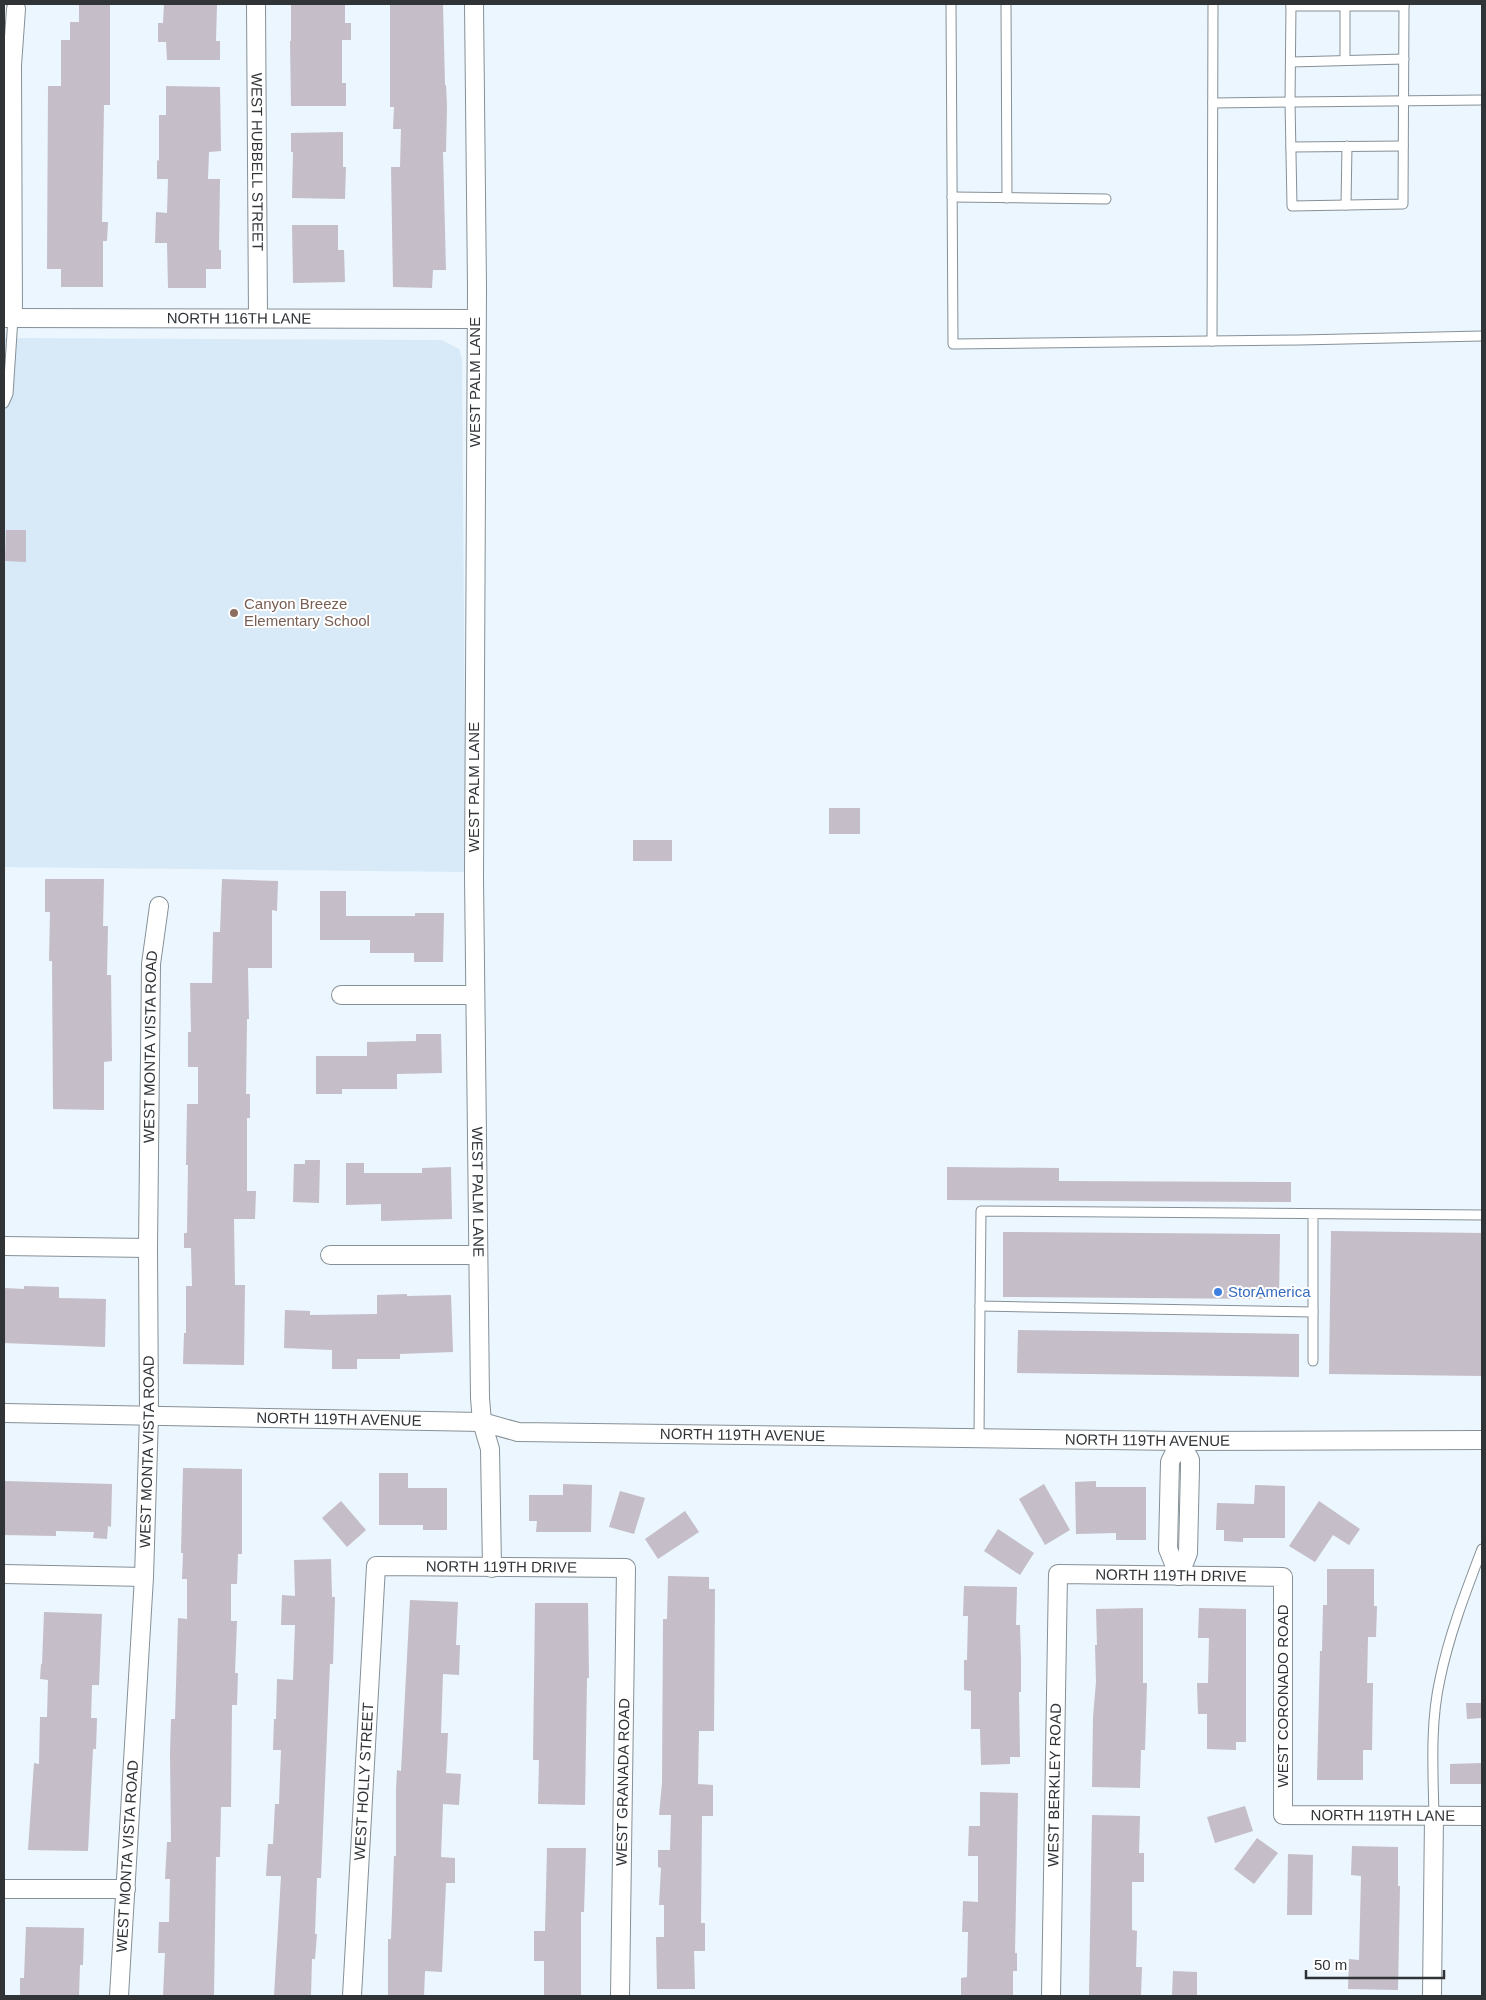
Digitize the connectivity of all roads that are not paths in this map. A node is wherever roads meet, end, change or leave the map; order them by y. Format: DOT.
graph roads {
  1 [pos="256,4"];
  2 [pos="474,4"];
  3 [pos="951,4"];
  4 [pos="1006,4"];
  5 [pos="1213,4"];
  6 [pos="1291,5"];
  7 [pos="1345,5"];
  8 [pos="1404,5"];
  9 [pos="16,9"];
  10 [pos="1404,59"];
  11 [pos="1344,60"];
  12 [pos="1291,62"];
  13 [pos="1482,100"];
  14 [pos="1403,101"];
  15 [pos="1290,102"];
  16 [pos="1213,103"];
  17 [pos="1347,146"];
  18 [pos="1403,146"];
  19 [pos="1291,147"];
  20 [pos="952,197"];
  21 [pos="1007,198"];
  22 [pos="1106,199"];
  23 [pos="1346,205"];
  24 [pos="8,318"];
  25 [pos="258,318"];
  26 [pos="475,319"];
  27 [pos="1482,336"];
  28 [pos="1212,342"];
  29 [pos="4,403"];
  30 [pos="159,906"];
  31 [pos="341,995"];
  32 [pos="475,995"];
  33 [pos="1313,1214"];
  34 [pos="1482,1215"];
  35 [pos="4,1246"];
  36 [pos="148,1248"];
  37 [pos="330,1256"];
  38 [pos="478,1256"];
  39 [pos="980,1306"];
  40 [pos="1313,1312"];
  41 [pos="1314,1361"];
  42 [pos="4,1413"];
  43 [pos="149,1415"];
  44 [pos="482,1422"];
  45 [pos="979,1438"];
  46 [pos="1482,1440"];
  47 [pos="1180,1441"];
  48 [pos="1482,1549"];
  49 [pos="376,1566"];
  50 [pos="492,1568"];
  51 [pos="626,1568"];
  52 [pos="4,1574"];
  53 [pos="1058,1574"];
  54 [pos="1179,1576"];
  55 [pos="144,1577"];
  56 [pos="1283,1577"];
  57 [pos="1283,1815"];
  58 [pos="1434,1816"];
  59 [pos="1482,1816"];
  60 [pos="4,1889"];
  61 [pos="126,1889"];
  62 [pos="119,1996"];
  63 [pos="352,1996"];
  64 [pos="620,1996"];
  65 [pos="1051,1996"];
  66 [pos="1432,1996"];
  1 -- 25 [label="street, WEST HUBBELL STREET"];
  2 -- 26 [label="street, WEST PALM LANE"];
  3 -- 20 [label="lane"];
  4 -- 21 [label="lane"];
  5 -- 16 [label="lane"];
  6 -- 7 [label="lane"];
  6 -- 12 [label="lane"];
  7 -- 8 [label="lane"];
  7 -- 11 [label="lane"];
  8 -- 10 [label="lane"];
  9 -- 24 [label="street"];
  10 -- 11 [label="lane"];
  10 -- 14 [label="lane"];
  11 -- 12 [label="lane"];
  12 -- 15 [label="lane"];
  13 -- 14 [label="lane"];
  14 -- 15 [label="lane"];
  14 -- 18 [label="lane"];
  15 -- 16 [label="lane"];
  15 -- 19 [label="lane"];
  16 -- 28 [label="lane"];
  17 -- 18 [label="lane"];
  17 -- 19 [label="lane"];
  17 -- 23 [label="lane"];
  18 -- 23 [label="lane"];
  19 -- 23 [label="lane"];
  20 -- 21 [label="lane"];
  20 -- 28 [label="lane"];
  21 -- 22 [label="lane"];
  24 -- 25 [label="street, NORTH 116TH LANE"];
  24 -- 29 [label="lane"];
  25 -- 26 [label="street, NORTH 116TH LANE"];
  26 -- 32 [label="street, WEST PALM LANE"];
  27 -- 28 [label="lane"];
  30 -- 36 [label="street, WEST MONTA VISTA ROAD"];
  31 -- 32 [label="street"];
  32 -- 38 [label="street, WEST PALM LANE"];
  33 -- 34 [label="lane"];
  33 -- 39 [label="lane"];
  33 -- 40 [label="lane"];
  35 -- 36 [label="street"];
  36 -- 43 [label="street, WEST MONTA VISTA ROAD"];
  37 -- 38 [label="street"];
  38 -- 44 [label="street, WEST PALM LANE"];
  39 -- 40 [label="lane"];
  39 -- 45 [label="lane"];
  40 -- 41 [label="lane"];
  42 -- 43 [label="street, NORTH 119TH AVENUE"];
  43 -- 44 [label="street, NORTH 119TH AVENUE"];
  43 -- 55 [label="street, WEST MONTA VISTA ROAD"];
  44 -- 45 [label="street, NORTH 119TH AVENUE"];
  44 -- 50 [label="street, WEST PALM LANE"];
  45 -- 47 [label="street, NORTH 119TH AVENUE"];
  46 -- 47 [label="street, NORTH 119TH AVENUE"];
  47 -- 54 [label="street"];
  48 -- 58 [label="lane"];
  49 -- 50 [label="street, NORTH 119TH DRIVE"];
  49 -- 63 [label="street, WEST HOLLY STREET"];
  50 -- 51 [label="street, NORTH 119TH DRIVE"];
  51 -- 64 [label="street, WEST GRANADA ROAD"];
  52 -- 55 [label="street"];
  53 -- 54 [label="street, NORTH 119TH DRIVE"];
  53 -- 65 [label="street, WEST BERKLEY ROAD"];
  54 -- 56 [label="street, NORTH 119TH DRIVE"];
  55 -- 61 [label="street, WEST MONTA VISTA ROAD"];
  56 -- 57 [label="street, WEST CORONADO ROAD"];
  57 -- 58 [label="street, NORTH 119TH LANE"];
  58 -- 59 [label="street, NORTH 119TH LANE"];
  58 -- 66 [label="street"];
  60 -- 61 [label="street"];
  61 -- 62 [label="street, WEST MONTA VISTA ROAD"];
}
